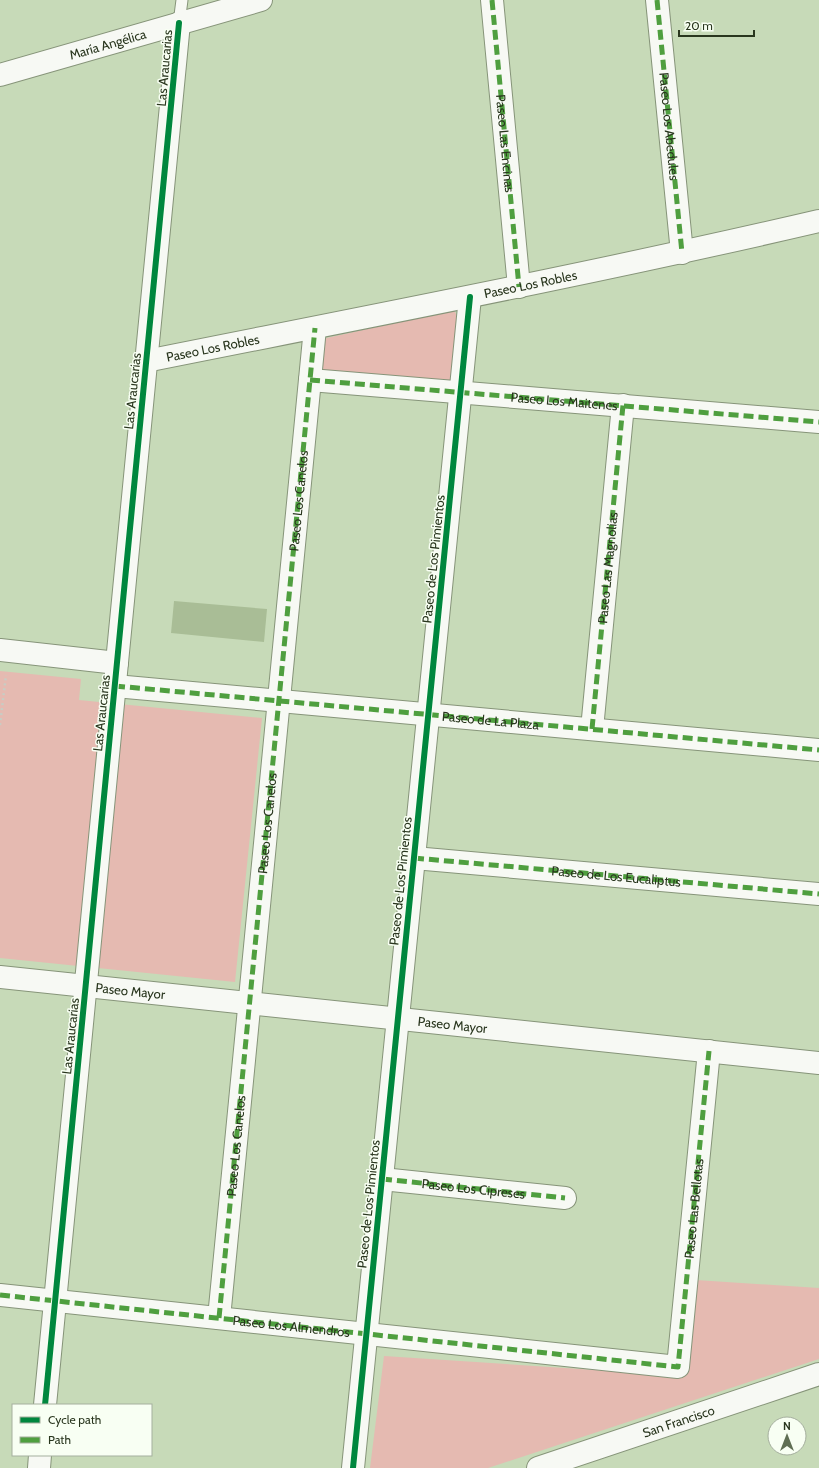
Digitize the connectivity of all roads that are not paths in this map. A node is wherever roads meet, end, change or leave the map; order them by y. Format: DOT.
graph roads {
  1 [pos="182,0"];
  2 [pos="261,0"];
  3 [pos="492,0"];
  4 [pos="657,0"];
  5 [pos="179,23"];
  6 [pos="0,75"];
  7 [pos="819,221"];
  8 [pos="682,253"];
  9 [pos="519,287"];
  10 [pos="470,297"];
  11 [pos="315,328"];
  12 [pos="146,361"];
  13 [pos="310,380"];
  14 [pos="460,392"];
  15 [pos="623,405"];
  16 [pos="819,422"];
  17 [pos="4,650"];
  18 [pos="117,662"];
  19 [pos="115,686"];
  20 [pos="279,701"];
  21 [pos="428,714"];
  22 [pos="592,730"];
  23 [pos="819,750"];
  24 [pos="414,858"];
  25 [pos="819,894"];
  26 [pos="0,977"];
  27 [pos="86,985"];
  28 [pos="250,1003"];
  29 [pos="398,1018"];
  30 [pos="709,1051"];
  31 [pos="819,1063"];
  32 [pos="382,1179"];
  33 [pos="565,1198"];
  34 [pos="0,1295"];
  35 [pos="55,1301"];
  36 [pos="219,1318"];
  37 [pos="366,1334"];
  38 [pos="678,1366"];
  39 [pos="819,1374"];
  40 [pos="45,1404"];
  41 [pos="40,1456"];
  42 [pos="39,1468"];
  43 [pos="353,1468"];
  44 [pos="538,1468"];
  1 -- 5 [label="lane"];
  2 -- 5 [label="street, María Angélica"];
  3 -- 9 [label="street, Paseo Las Encinas"];
  4 -- 8 [label="street, Paseo Los Abedules"];
  5 -- 6 [label="street, María Angélica"];
  5 -- 12 [label="street, Las Araucarias"];
  7 -- 8 [label="street, Paseo Los Robles"];
  8 -- 9 [label="street, Paseo Los Robles"];
  9 -- 10 [label="street, Paseo Los Robles"];
  10 -- 11 [label="street, Paseo Los Robles"];
  10 -- 14 [label="street, Paseo de Los Pimientos"];
  11 -- 12 [label="street, Paseo Los Robles"];
  11 -- 13 [label="street, Paseo Los Canelos"];
  12 -- 18 [label="street, Las Araucarias"];
  13 -- 14 [label="street, Paseo Los Maitenes"];
  13 -- 20 [label="street, Paseo Los Canelos"];
  14 -- 15 [label="street, Paseo Los Maitenes"];
  14 -- 21 [label="street, Paseo de Los Pimientos"];
  15 -- 16 [label="street, Paseo Los Maitenes"];
  15 -- 22 [label="street, Paseo Las Magnolias"];
  17 -- 18 [label="street"];
  18 -- 19 [label="street, Las Araucarias"];
  19 -- 20 [label="street, Paseo de La Plaza"];
  19 -- 27 [label="street, Las Araucarias"];
  20 -- 21 [label="street, Paseo de La Plaza"];
  20 -- 28 [label="street, Paseo Los Canelos"];
  21 -- 22 [label="street, Paseo de La Plaza"];
  21 -- 24 [label="street, Paseo de Los Pimientos"];
  22 -- 23 [label="street, Paseo de La Plaza"];
  24 -- 25 [label="street, Paseo de Los Eucaliptus"];
  24 -- 29 [label="street, Paseo de Los Pimientos"];
  26 -- 27 [label="street, Paseo Mayor"];
  27 -- 28 [label="street, Paseo Mayor"];
  27 -- 35 [label="street, Las Araucarias"];
  28 -- 29 [label="street, Paseo Mayor"];
  28 -- 36 [label="street, Paseo Los Canelos"];
  29 -- 30 [label="street, Paseo Mayor"];
  29 -- 32 [label="street, Paseo de Los Pimientos"];
  30 -- 31 [label="street, Paseo Mayor"];
  30 -- 38 [label="street, Paseo Las Bellotas"];
  32 -- 33 [label="street, Paseo Los Cipreses"];
  32 -- 37 [label="street, Paseo de Los Pimientos"];
  34 -- 35 [label="street, Paseo Los Almendros"];
  35 -- 36 [label="street, Paseo Los Almendros"];
  35 -- 40 [label="street, Las Araucarias"];
  36 -- 37 [label="street, Paseo Los Almendros"];
  37 -- 38 [label="street, Paseo Los Almendros"];
  37 -- 43 [label="street, Paseo de Los Pimientos"];
  39 -- 44 [label="street, San Francisco"];
  41 -- 42 [label="street"];
}
